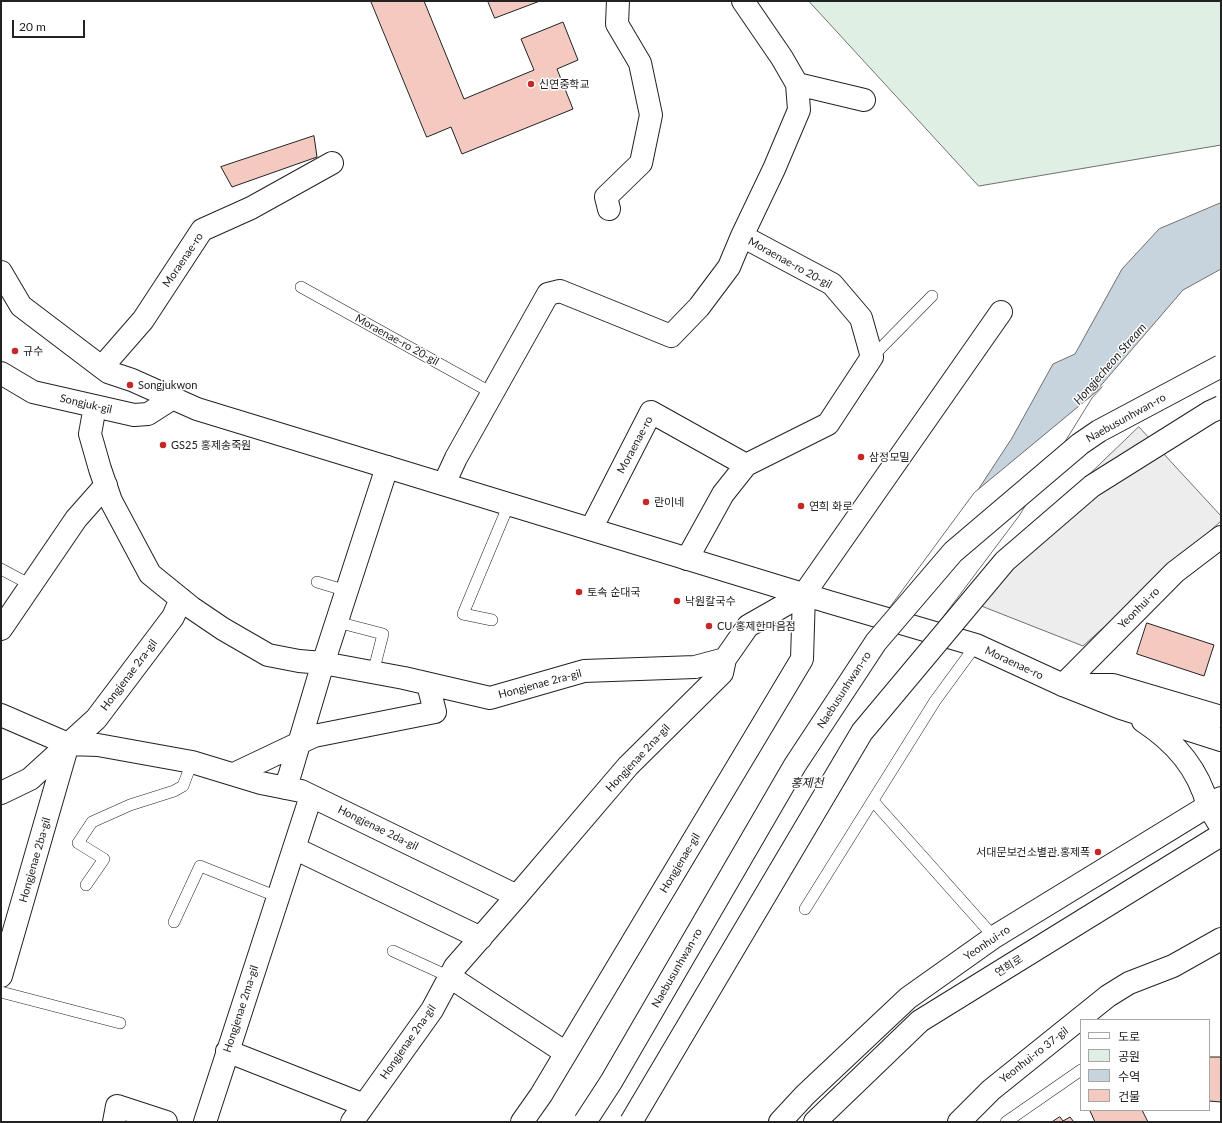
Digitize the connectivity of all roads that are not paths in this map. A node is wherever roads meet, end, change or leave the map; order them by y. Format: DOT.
graph roads {
  1 [pos="618,1"];
  2 [pos="743,1"];
  3 [pos="797,84"];
  4 [pos="864,100"];
  5 [pos="332,163"];
  6 [pos="609,209"];
  7 [pos="742,236"];
  8 [pos="1,272"];
  9 [pos="301,287"];
  10 [pos="932,296"];
  11 [pos="1001,312"];
  12 [pos="872,357"];
  13 [pos="1221,366"];
  14 [pos="102,367"];
  15 [pos="1,373"];
  16 [pos="492,393"];
  17 [pos="173,398"];
  18 [pos="95,406"];
  19 [pos="1221,407"];
  20 [pos="746,464"];
  21 [pos="387,467"];
  22 [pos="444,484"];
  23 [pos="106,485"];
  24 [pos="509,504"];
  25 [pos="591,529"];
  26 [pos="1221,537"];
  27 [pos="687,559"];
  28 [pos="1,569"];
  29 [pos="318,582"];
  30 [pos="32,585"];
  31 [pos="347,590"];
  32 [pos="804,594"];
  33 [pos="180,599"];
  34 [pos="492,620"];
  35 [pos="337,622"];
  36 [pos="1,629"];
  37 [pos="970,644"];
  38 [pos="725,659"];
  39 [pos="323,663"];
  40 [pos="373,673"];
  41 [pos="428,684"];
  42 [pos="1063,685"];
  43 [pos="1121,708"];
  44 [pos="1,716"];
  45 [pos="1221,717"];
  46 [pos="1221,740"];
  47 [pos="300,743"];
  48 [pos="68,744"];
  49 [pos="192,762"];
  50 [pos="234,774"];
  51 [pos="285,788"];
  52 [pos="1,793"];
  53 [pos="311,796"];
  54 [pos="873,801"];
  55 [pos="1214,802"];
  56 [pos="1221,827"];
  57 [pos="1221,835"];
  58 [pos="294,848"];
  59 [pos="86,885"];
  60 [pos="518,896"];
  61 [pos="278,897"];
  62 [pos="805,909"];
  63 [pos="174,922"];
  64 [pos="994,937"];
  65 [pos="481,938"];
  66 [pos="1221,939"];
  67 [pos="393,951"];
  68 [pos="1,976"];
  69 [pos="450,977"];
  70 [pos="1,992"];
  71 [pos="120,1023"];
  72 [pos="227,1051"];
  73 [pos="566,1052"];
  74 [pos="1080,1071"];
  75 [pos="358,1113"];
  76 [pos="114,1122"];
  77 [pos="166,1122"];
  78 [pos="205,1122"];
  79 [pos="522,1122"];
  80 [pos="585,1122"];
  81 [pos="631,1122"];
  82 [pos="780,1122"];
  83 [pos="815,1122"];
  84 [pos="959,1122"];
  85 [pos="1006,1122"];
  1 -- 6 [label="main road"];
  2 -- 3 [label="main road, Moraenae-ro 20-gil"];
  3 -- 4 [label="main road"];
  3 -- 7 [label="main road, Moraenae-ro 20-gil"];
  5 -- 14 [label="main road, Moraenae-ro"];
  7 -- 12 [label="main road, Moraenae-ro 20-gil"];
  7 -- 16 [label="main road, Moraenae-ro 20-gil"];
  8 -- 14 [label="main road, Moraenae-ro"];
  9 -- 16 [label="lane, Moraenae-ro 20-gil"];
  10 -- 12 [label="lane"];
  11 -- 32 [label="main road"];
  12 -- 20 [label="main road"];
  13 -- 80 [label="main road, Naebusunhwan-ro, bridge"];
  14 -- 17 [label="main road, Moraenae-ro"];
  15 -- 18 [label="main road, Songjuk-gil"];
  16 -- 22 [label="main road, Moraenae-ro 20-gil"];
  17 -- 18 [label="main road, Songjuk-gil"];
  17 -- 21 [label="main road, Moraenae-ro"];
  18 -- 23 [label="main road, Hongjenae 2ra-gil"];
  19 -- 81 [label="main road, bridge"];
  20 -- 25 [label="main road, Moraenae-ro"];
  20 -- 27 [label="main road"];
  21 -- 22 [label="main road, Moraenae-ro"];
  21 -- 31 [label="main road"];
  22 -- 24 [label="main road, Moraenae-ro"];
  23 -- 30 [label="main road"];
  23 -- 33 [label="main road, Hongjenae 2ra-gil"];
  24 -- 25 [label="main road, Moraenae-ro"];
  24 -- 34 [label="lane"];
  25 -- 27 [label="main road, Moraenae-ro"];
  26 -- 42 [label="main road, Yeonhui-ro"];
  27 -- 32 [label="main road, Moraenae-ro"];
  28 -- 30 [label="lane"];
  29 -- 31 [label="lane"];
  30 -- 36 [label="main road"];
  31 -- 35 [label="main road"];
  32 -- 37 [label="main road, Moraenae-ro, bridge"];
  32 -- 38 [label="main road, Hongjenae 2na-gil"];
  32 -- 73 [label="main road, Hongjenae-gil"];
  33 -- 39 [label="main road, Hongjenae 2ra-gil"];
  33 -- 48 [label="main road, Hongjenae 2ra-gil"];
  35 -- 39 [label="main road"];
  35 -- 40 [label="lane"];
  37 -- 42 [label="main road, Moraenae-ro"];
  37 -- 54 [label="lane"];
  38 -- 41 [label="main road, Hongjenae 2ra-gil"];
  38 -- 60 [label="main road, Hongjenae 2na-gil"];
  39 -- 40 [label="main road, Hongjenae 2ra-gil"];
  39 -- 47 [label="main road"];
  40 -- 41 [label="main road, Hongjenae 2ra-gil"];
  41 -- 47 [label="main road"];
  42 -- 43 [label="main road, Moraenae-ro"];
  42 -- 45 [label="main road"];
  43 -- 46 [label="main road, Moraenae-ro"];
  43 -- 55 [label="main road"];
  44 -- 48 [label="main road, Hongjenae 2da-gil"];
  47 -- 50 [label="main road"];
  47 -- 51 [label="main road"];
  48 -- 49 [label="main road, Hongjenae 2da-gil"];
  48 -- 52 [label="main road"];
  48 -- 68 [label="main road, Hongjenae 2ba-gil"];
  49 -- 50 [label="main road, Hongjenae 2da-gil"];
  49 -- 59 [label="lane"];
  50 -- 51 [label="main road, Hongjenae 2da-gil"];
  51 -- 53 [label="main road, Hongjenae 2da-gil"];
  53 -- 58 [label="main road, Hongjenae 2ma-gil"];
  53 -- 60 [label="main road, Hongjenae 2da-gil"];
  54 -- 62 [label="lane"];
  54 -- 64 [label="lane"];
  55 -- 56 [label="main road"];
  55 -- 64 [label="main road, Yeonhui-ro"];
  57 -- 83 [label="main road, 연희로"];
  58 -- 61 [label="main road, Hongjenae 2ma-gil"];
  58 -- 65 [label="main road"];
  60 -- 65 [label="main road, Hongjenae 2na-gil"];
  61 -- 63 [label="lane"];
  61 -- 72 [label="main road, Hongjenae 2ma-gil"];
  64 -- 82 [label="main road, Yeonhui-ro"];
  65 -- 69 [label="main road, Hongjenae 2na-gil"];
  66 -- 84 [label="main road, Yeonhui-ro 37-gil"];
  67 -- 69 [label="lane"];
  69 -- 73 [label="main road"];
  69 -- 75 [label="main road, Hongjenae 2na-gil"];
  70 -- 71 [label="lane"];
  72 -- 75 [label="main road, Hongjenae 2na-gil"];
  72 -- 78 [label="main road, Hongjenae 2ma-gil"];
  73 -- 79 [label="main road, Hongjenae-gil"];
  74 -- 85 [label="lane"];
  76 -- 77 [label="main road"];
}
